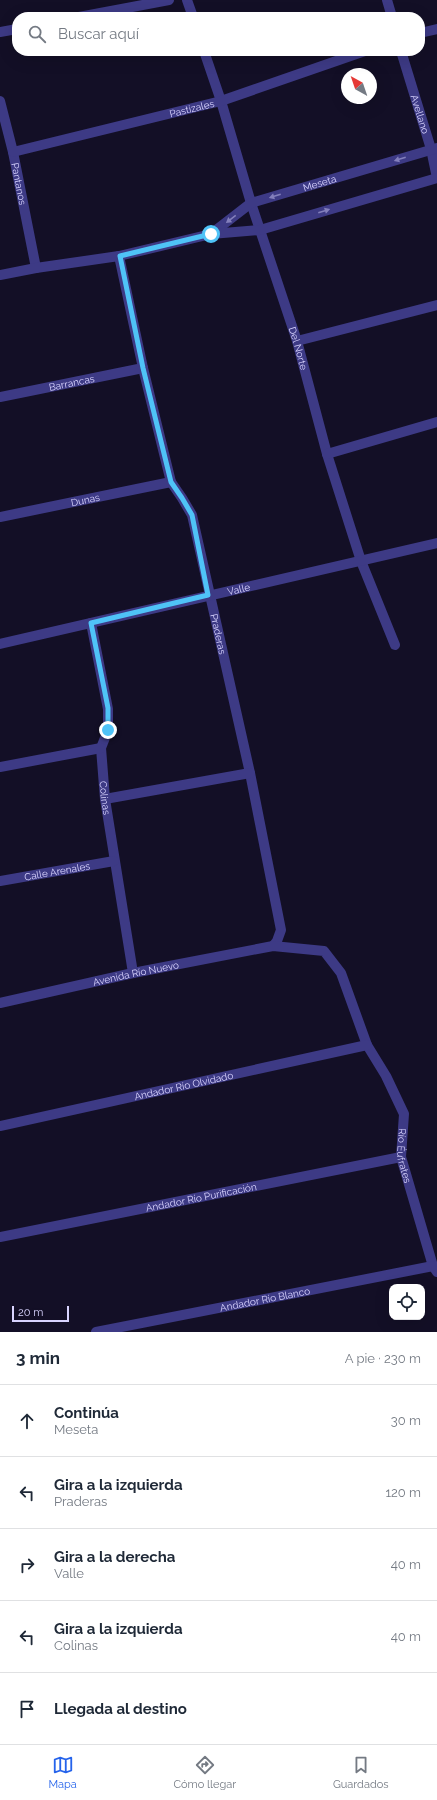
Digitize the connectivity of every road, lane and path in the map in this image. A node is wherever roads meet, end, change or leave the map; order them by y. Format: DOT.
graph roads {
  1 [pos="169,0"];
  2 [pos="187,0"];
  3 [pos="387,0"];
  4 [pos="105,12"];
  5 [pos="191,12"];
  6 [pos="391,12"];
  7 [pos="437,29"];
  8 [pos="12,30"];
  9 [pos="0,32"];
  10 [pos="425,32"];
  11 [pos="206,56"];
  12 [pos="351,56"];
  13 [pos="403,56"];
  14 [pos="0,101"];
  15 [pos="221,101"];
  16 [pos="434,148"];
  17 [pos="13,152"];
  18 [pos="437,178"];
  19 [pos="251,203"];
  20 [pos="260,230"];
  21 [pos="211,234"];
  22 [pos="120,256"];
  23 [pos="36,268"];
  24 [pos="0,275"];
  25 [pos="437,305"];
  26 [pos="297,341"];
  27 [pos="143,368"];
  28 [pos="0,397"];
  29 [pos="437,422"];
  30 [pos="327,454"];
  31 [pos="171,482"];
  32 [pos="0,517"];
  33 [pos="437,542"];
  34 [pos="361,561"];
  35 [pos="208,595"];
  36 [pos="91,623"];
  37 [pos="0,644"];
  38 [pos="395,645"];
  39 [pos="101,748"];
  40 [pos="0,767"];
  41 [pos="250,773"];
  42 [pos="105,799"];
  43 [pos="114,861"];
  44 [pos="0,881"];
  45 [pos="273,946"];
  46 [pos="133,973"];
  47 [pos="0,1003"];
  48 [pos="367,1045"];
  49 [pos="0,1126"];
  50 [pos="401,1157"];
  51 [pos="0,1237"];
  52 [pos="435,1269"];
  53 [pos="96,1332"];
  1 -- 4 [label="street"];
  2 -- 5 [label="street"];
  3 -- 6 [label="street"];
  7 -- 10 [label="street"];
  8 -- 9 [label="street"];
  11 -- 15 [label="street, Del Norte"];
  12 -- 15 [label="street, Pastizales"];
  13 -- 16 [label="street, Avellano"];
  14 -- 17 [label="street, Pantanos"];
  15 -- 17 [label="street, Pastizales"];
  15 -- 19 [label="street, Del Norte"];
  16 -- 18 [label="street, Avellano"];
  16 -- 19 [label="street, Meseta, one-way"];
  17 -- 23 [label="street, Pantanos"];
  20 -- 18 [label="street, Meseta, one-way"];
  19 -- 20 [label="street, Del Norte"];
  19 -- 21 [label="street, Meseta, one-way"];
  20 -- 21 [label="street, Meseta"];
  20 -- 26 [label="street, Del Norte"];
  21 -- 22 [label="street, Meseta"];
  22 -- 23 [label="street, Meseta"];
  22 -- 27 [label="street, Praderas"];
  23 -- 24 [label="street, Meseta"];
  25 -- 26 [label="street"];
  26 -- 30 [label="street, Del Norte"];
  27 -- 28 [label="street, Barrancas"];
  27 -- 31 [label="street, Praderas"];
  29 -- 30 [label="street"];
  30 -- 34 [label="street, Del Norte"];
  31 -- 32 [label="street, Dunas"];
  31 -- 35 [label="street, Praderas"];
  33 -- 34 [label="street, Valle"];
  34 -- 35 [label="street, Valle"];
  34 -- 38 [label="street, Del Norte"];
  35 -- 36 [label="street, Valle"];
  35 -- 41 [label="street, Praderas"];
  36 -- 37 [label="street, Valle"];
  36 -- 39 [label="street, Colinas"];
  39 -- 40 [label="street"];
  39 -- 42 [label="street, Colinas"];
  41 -- 42 [label="street"];
  41 -- 45 [label="street, Praderas"];
  42 -- 43 [label="street, Colinas"];
  43 -- 44 [label="street, Calle Arenales"];
  43 -- 46 [label="street, Colinas"];
  45 -- 46 [label="street, Avenida Río Nuevo"];
  45 -- 48 [label="street, Avenida Río Nuevo"];
  46 -- 47 [label="street, Avenida Río Nuevo"];
  48 -- 49 [label="street, Andador Río Olvidado"];
  48 -- 50 [label="street, Río Éufrates"];
  50 -- 51 [label="street, Andador Río Purificación"];
  50 -- 52 [label="street, Río Éufrates"];
  52 -- 53 [label="street, Andador Río Blanco"];
}
